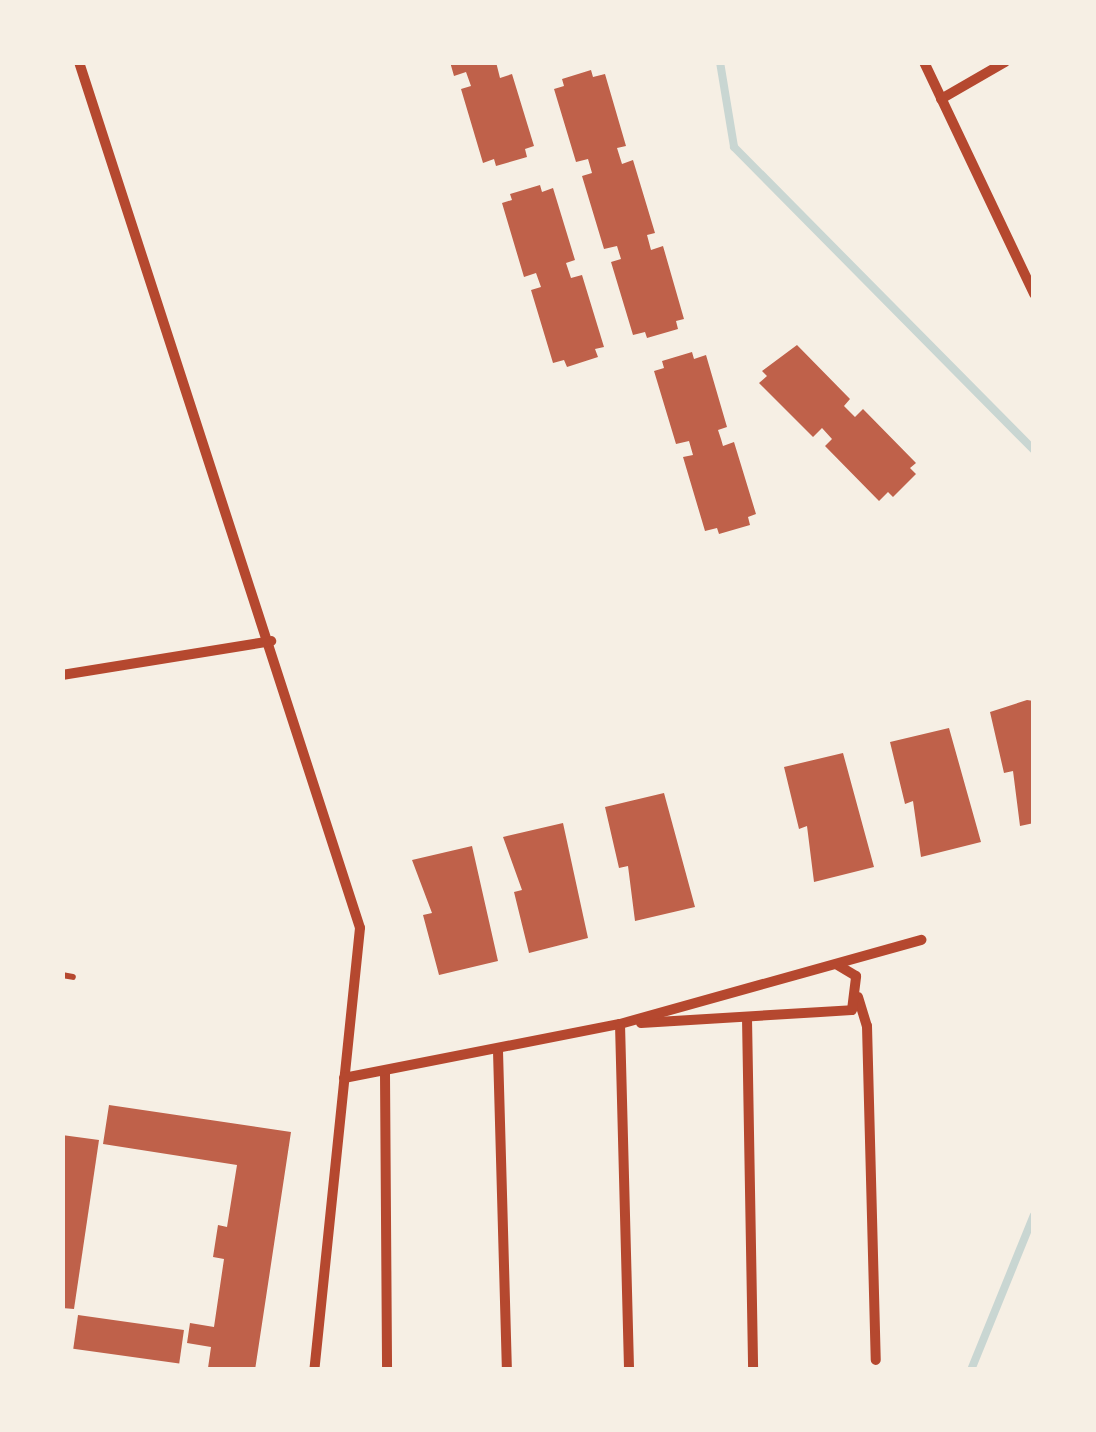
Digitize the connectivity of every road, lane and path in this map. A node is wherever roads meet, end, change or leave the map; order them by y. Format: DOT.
graph roads {
  1 [pos="79,62"];
  2 [pos="924,62"];
  3 [pos="1005,62"];
  4 [pos="941,99"];
  5 [pos="1034,294"];
  6 [pos="271,641"];
  7 [pos="62,675"];
  8 [pos="921,940"];
  9 [pos="835,964"];
  10 [pos="62,975"];
  11 [pos="73,977"];
  12 [pos="858,997"];
  13 [pos="747,1018"];
  14 [pos="620,1024"];
  15 [pos="498,1050"];
  16 [pos="385,1074"];
  17 [pos="344,1078"];
  18 [pos="876,1360"];
  19 [pos="314,1370"];
  20 [pos="387,1370"];
  21 [pos="507,1370"];
  22 [pos="630,1370"];
  23 [pos="753,1370"];
  1 -- 6 [label="street"];
  2 -- 4 [label="street"];
  3 -- 4 [label="street"];
  4 -- 5 [label="street"];
  6 -- 7 [label="street"];
  6 -- 17 [label="street"];
  8 -- 9 [label="street"];
  9 -- 12 [label="street"];
  9 -- 14 [label="street"];
  10 -- 11 [label="lane"];
  12 -- 13 [label="street"];
  12 -- 18 [label="street"];
  13 -- 14 [label="street"];
  13 -- 23 [label="street"];
  14 -- 15 [label="street"];
  14 -- 22 [label="street"];
  15 -- 16 [label="street"];
  15 -- 21 [label="street"];
  16 -- 17 [label="street"];
  16 -- 20 [label="street"];
  17 -- 19 [label="street"];
}
